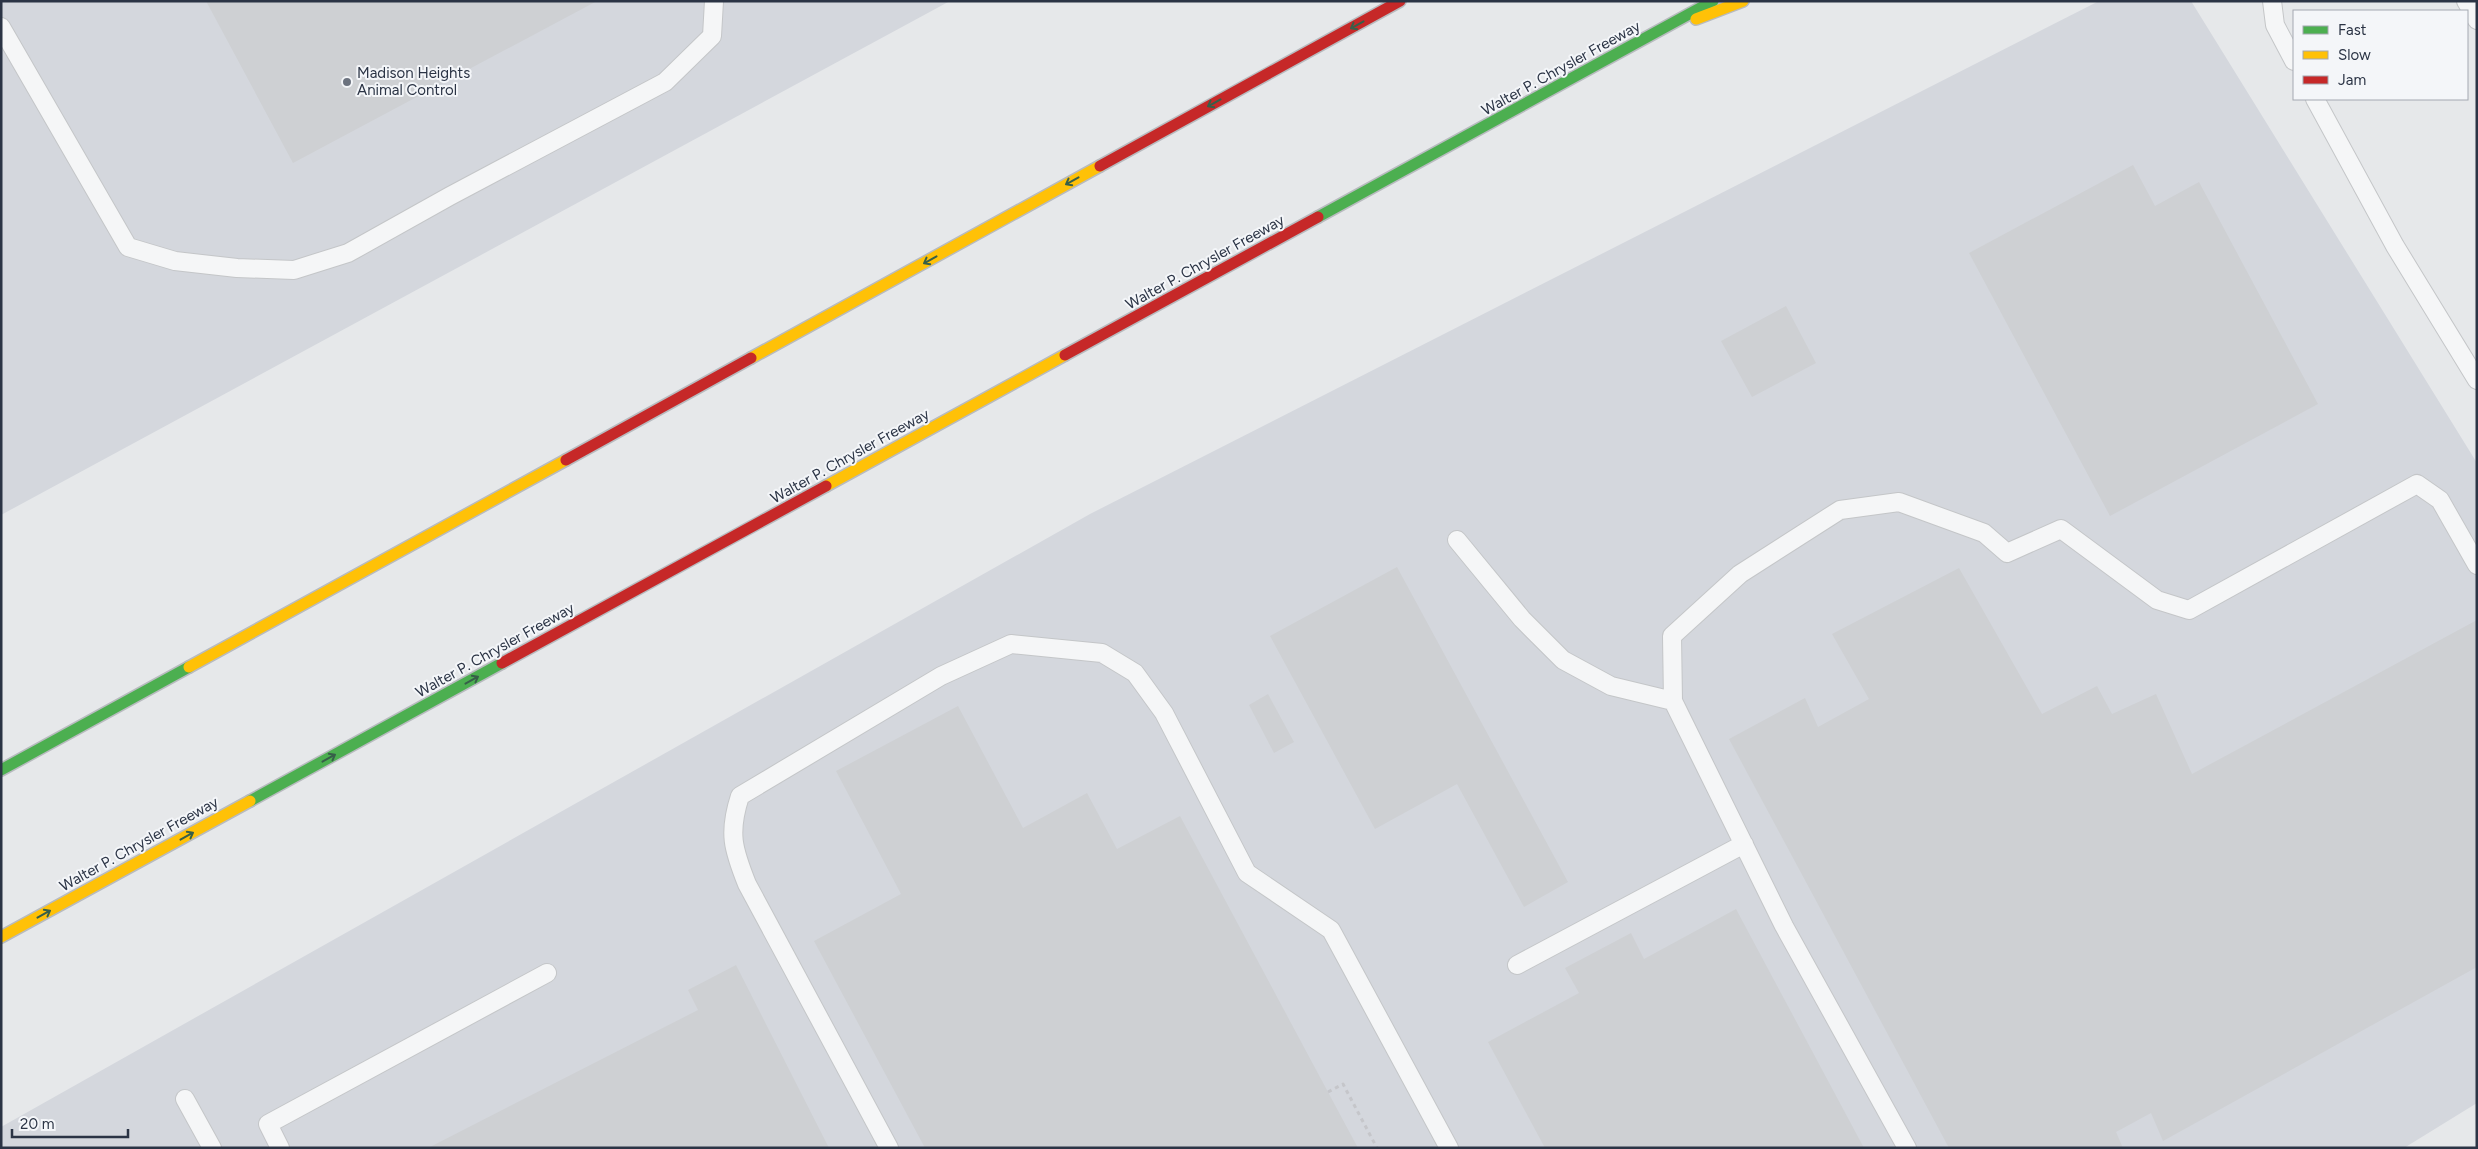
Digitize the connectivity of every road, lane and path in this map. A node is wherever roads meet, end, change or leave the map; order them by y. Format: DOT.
graph roads {
  1 [pos="714,1"];
  2 [pos="1400,1"];
  3 [pos="1713,1"];
  4 [pos="1743,1"];
  5 [pos="2272,1"];
  6 [pos="2466,1"];
  7 [pos="2477,20"];
  8 [pos="1,27"];
  9 [pos="1643,40"];
  10 [pos="2293,59"];
  11 [pos="2316,100"];
  12 [pos="2477,380"];
  13 [pos="1457,540"];
  14 [pos="2477,565"];
  15 [pos="1673,701"];
  16 [pos="1,770"];
  17 [pos="1744,844"];
  18 [pos="1,937"];
  19 [pos="1517,965"];
  20 [pos="547,973"];
  21 [pos="1328,1092"];
  22 [pos="185,1098"];
  23 [pos="212,1148"];
  24 [pos="280,1148"];
  25 [pos="889,1148"];
  26 [pos="1376,1148"];
  27 [pos="1449,1148"];
  28 [pos="1907,1148"];
  1 -- 8 [label="lane"];
  2 -- 16 [label="highway, one-way"];
  3 -- 9 [label="highway, Walter P. Chrysler Freeway"];
  4 -- 9 [label="highway"];
  5 -- 10 [label="lane"];
  6 -- 7 [label="lane"];
  18 -- 9 [label="highway, Walter P. Chrysler Freeway, one-way"];
  11 -- 12 [label="lane"];
  13 -- 15 [label="lane"];
  14 -- 15 [label="lane"];
  15 -- 17 [label="lane"];
  17 -- 19 [label="lane"];
  17 -- 28 [label="lane"];
  20 -- 24 [label="lane"];
  21 -- 26 [label="path"];
  22 -- 23 [label="lane"];
  25 -- 27 [label="lane"];
}
